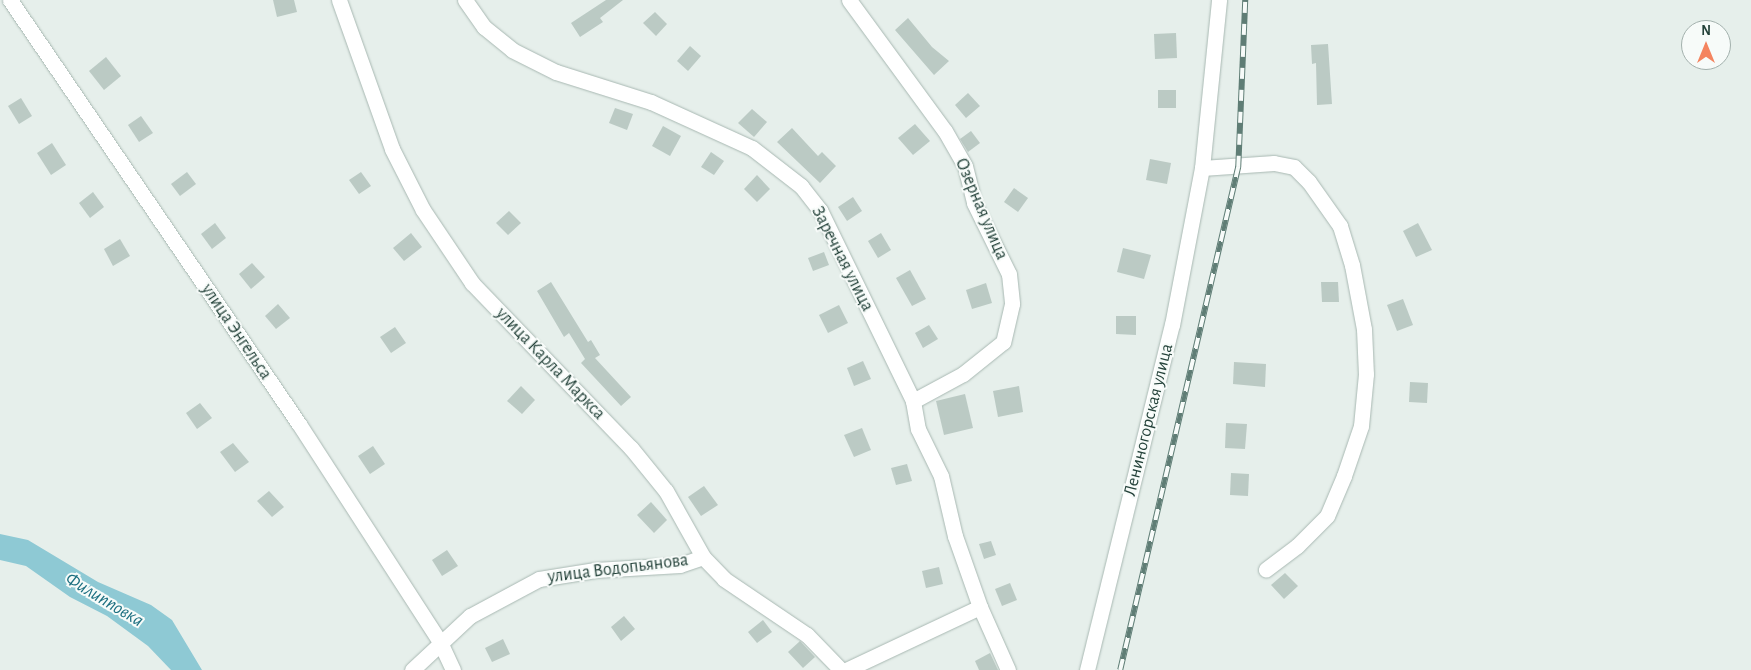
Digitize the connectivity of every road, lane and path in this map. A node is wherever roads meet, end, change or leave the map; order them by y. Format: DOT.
graph roads {
  1 [pos="10,0"];
  2 [pos="339,0"];
  3 [pos="464,0"];
  4 [pos="849,0"];
  5 [pos="1219,0"];
  6 [pos="1202,168"];
  7 [pos="912,401"];
  8 [pos="704,557"];
  9 [pos="1266,569"];
  10 [pos="980,607"];
  11 [pos="440,642"];
  12 [pos="412,670"];
  13 [pos="452,670"];
  14 [pos="842,670"];
  15 [pos="846,670"];
  16 [pos="1008,670"];
  17 [pos="1087,670"];
  1 -- 11 [label="street, улица Энгельса"];
  2 -- 8 [label="street, улица Карла Маркса"];
  3 -- 7 [label="street, Заречная улица"];
  4 -- 7 [label="street, Озерная улица"];
  5 -- 6 [label="street, Лениногорская улица"];
  6 -- 9 [label="street"];
  6 -- 17 [label="street, Лениногорская улица"];
  7 -- 10 [label="street, Заречная улица"];
  8 -- 11 [label="street, улица Водопьянова"];
  8 -- 14 [label="street, улица Карла Маркса"];
  10 -- 15 [label="street"];
  10 -- 16 [label="street, Заречная улица"];
  11 -- 12 [label="street, улица Водопьянова"];
  11 -- 13 [label="street, улица Энгельса"];
}
